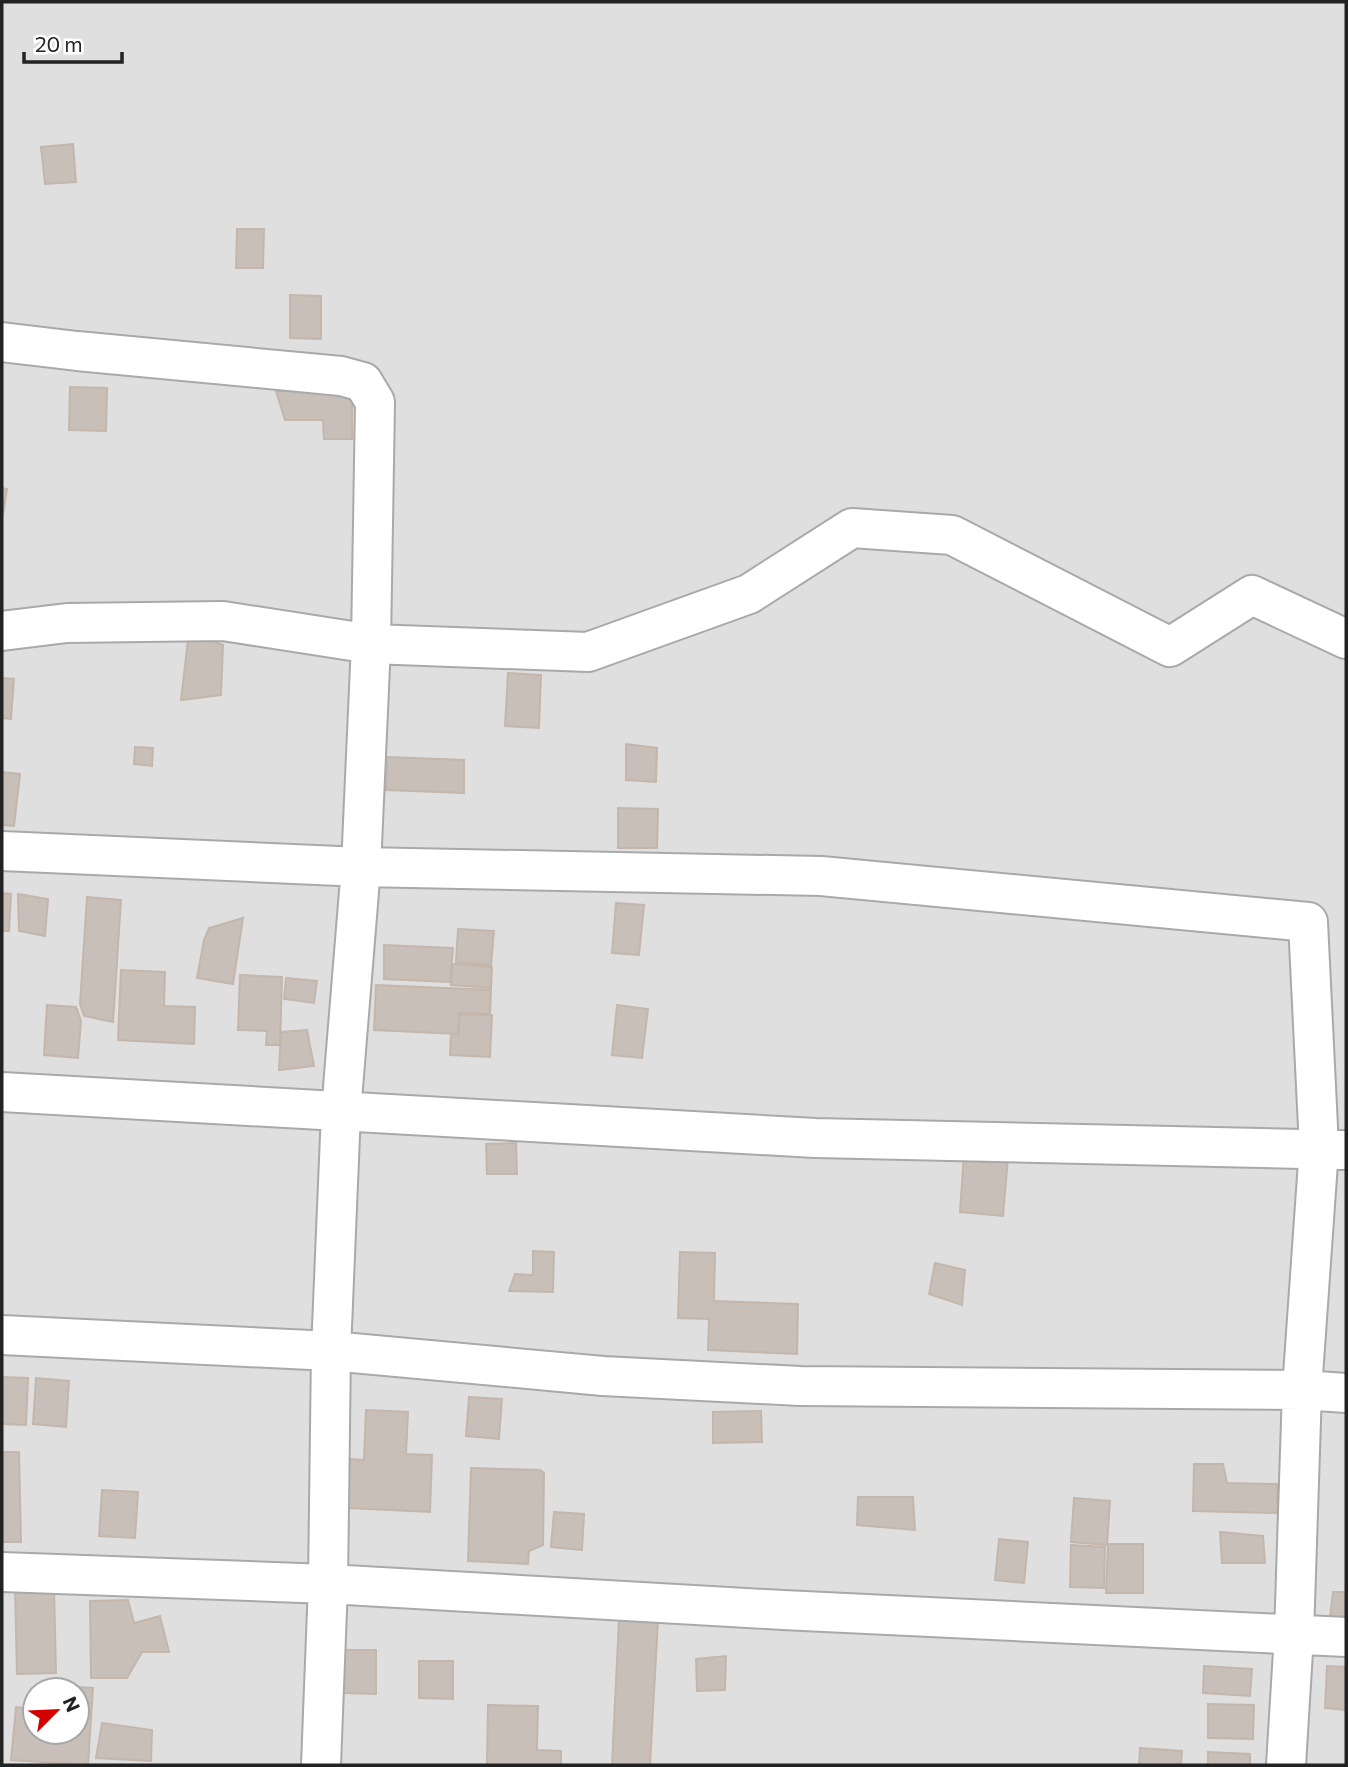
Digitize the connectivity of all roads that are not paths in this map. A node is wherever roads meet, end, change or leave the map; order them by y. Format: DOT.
graph roads {
  1 [pos="2,342"];
  2 [pos="2,631"];
  3 [pos="1346,639"];
  4 [pos="371,645"];
  5 [pos="2,852"];
  6 [pos="361,867"];
  7 [pos="2,1092"];
  8 [pos="341,1112"];
  9 [pos="1333,1149"];
  10 [pos="2,1335"];
  11 [pos="331,1351"];
  12 [pos="1302,1390"];
  13 [pos="1346,1393"];
  14 [pos="2,1572"];
  15 [pos="328,1584"];
  16 [pos="1294,1635"];
  17 [pos="1346,1637"];
  18 [pos="321,1765"];
  19 [pos="1286,1765"];
  1 -- 4 [label="street"];
  2 -- 4 [label="street"];
  3 -- 4 [label="street"];
  4 -- 6 [label="street"];
  5 -- 6 [label="street"];
  6 -- 8 [label="street"];
  6 -- 9 [label="street"];
  7 -- 8 [label="street"];
  8 -- 9 [label="street"];
  8 -- 11 [label="street"];
  9 -- 12 [label="street"];
  10 -- 11 [label="street"];
  11 -- 12 [label="street"];
  11 -- 15 [label="street"];
  12 -- 13 [label="street"];
  12 -- 16 [label="street"];
  14 -- 15 [label="street"];
  15 -- 16 [label="street"];
  15 -- 18 [label="street"];
  16 -- 17 [label="street"];
  16 -- 19 [label="street"];
}
